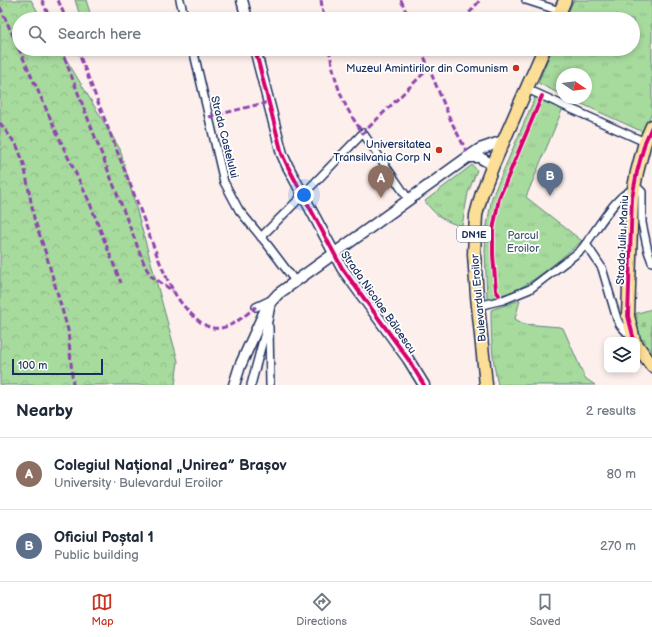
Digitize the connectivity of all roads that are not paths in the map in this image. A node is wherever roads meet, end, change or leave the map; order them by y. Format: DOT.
graph roads {
  1 [pos="180,0"];
  2 [pos="242,0"];
  3 [pos="526,0"];
  4 [pos="560,10"];
  5 [pos="183,12"];
  6 [pos="243,12"];
  7 [pos="195,56"];
  8 [pos="257,56"];
  9 [pos="541,56"];
  10 [pos="527,89"];
  11 [pos="652,126"];
  12 [pos="503,141"];
  13 [pos="645,142"];
  14 [pos="468,157"];
  15 [pos="493,165"];
  16 [pos="634,189"];
  17 [pos="303,195"];
  18 [pos="410,200"];
  19 [pos="261,236"];
  20 [pos="586,244"];
  21 [pos="334,254"];
  22 [pos="652,262"];
  23 [pos="295,281"];
  24 [pos="273,300"];
  25 [pos="478,306"];
  26 [pos="256,307"];
  27 [pos="268,321"];
  28 [pos="631,337"];
  29 [pos="633,337"];
  30 [pos="640,349"];
  31 [pos="652,366"];
  32 [pos="234,385"];
  33 [pos="251,385"];
  34 [pos="270,385"];
  35 [pos="424,385"];
  36 [pos="486,385"];
  1 -- 5 [label="street"];
  2 -- 6 [label="street"];
  3 -- 4 [label="street"];
  7 -- 19 [label="street, Strada Castelului"];
  8 -- 17 [label="street, Strada Nicolae Bălcescu"];
  9 -- 10 [label="main road, Bulevardul Eroilor / DN1E"];
  10 -- 12 [label="main road, Bulevardul Eroilor / DN1E"];
  10 -- 13 [label="street"];
  11 -- 13 [label="main road, Strada Iuliu Maniu"];
  12 -- 14 [label="street"];
  12 -- 15 [label="main road, Bulevardul Eroilor / DN1E"];
  13 -- 16 [label="main road, Strada Iuliu Maniu"];
  14 -- 15 [label="street"];
  14 -- 18 [label="street"];
  15 -- 25 [label="main road, Bulevardul Eroilor / DN1E"];
  16 -- 20 [label="street"];
  16 -- 22 [label="street"];
  16 -- 29 [label="main road, Strada Iuliu Maniu"];
  17 -- 18 [label="street"];
  17 -- 19 [label="street"];
  17 -- 21 [label="street, Strada Nicolae Bălcescu"];
  18 -- 21 [label="street"];
  19 -- 23 [label="street, Strada Castelului"];
  20 -- 25 [label="street"];
  20 -- 28 [label="street, Strada Iuliu Maniu"];
  21 -- 23 [label="street"];
  21 -- 35 [label="street, Strada Nicolae Bălcescu"];
  23 -- 24 [label="street"];
  24 -- 26 [label="street"];
  24 -- 27 [label="street"];
  24 -- 32 [label="street"];
  25 -- 36 [label="main road, Bulevardul Eroilor / DN1E"];
  27 -- 33 [label="street"];
  27 -- 34 [label="street"];
  30 -- 31 [label="main road"];
}
